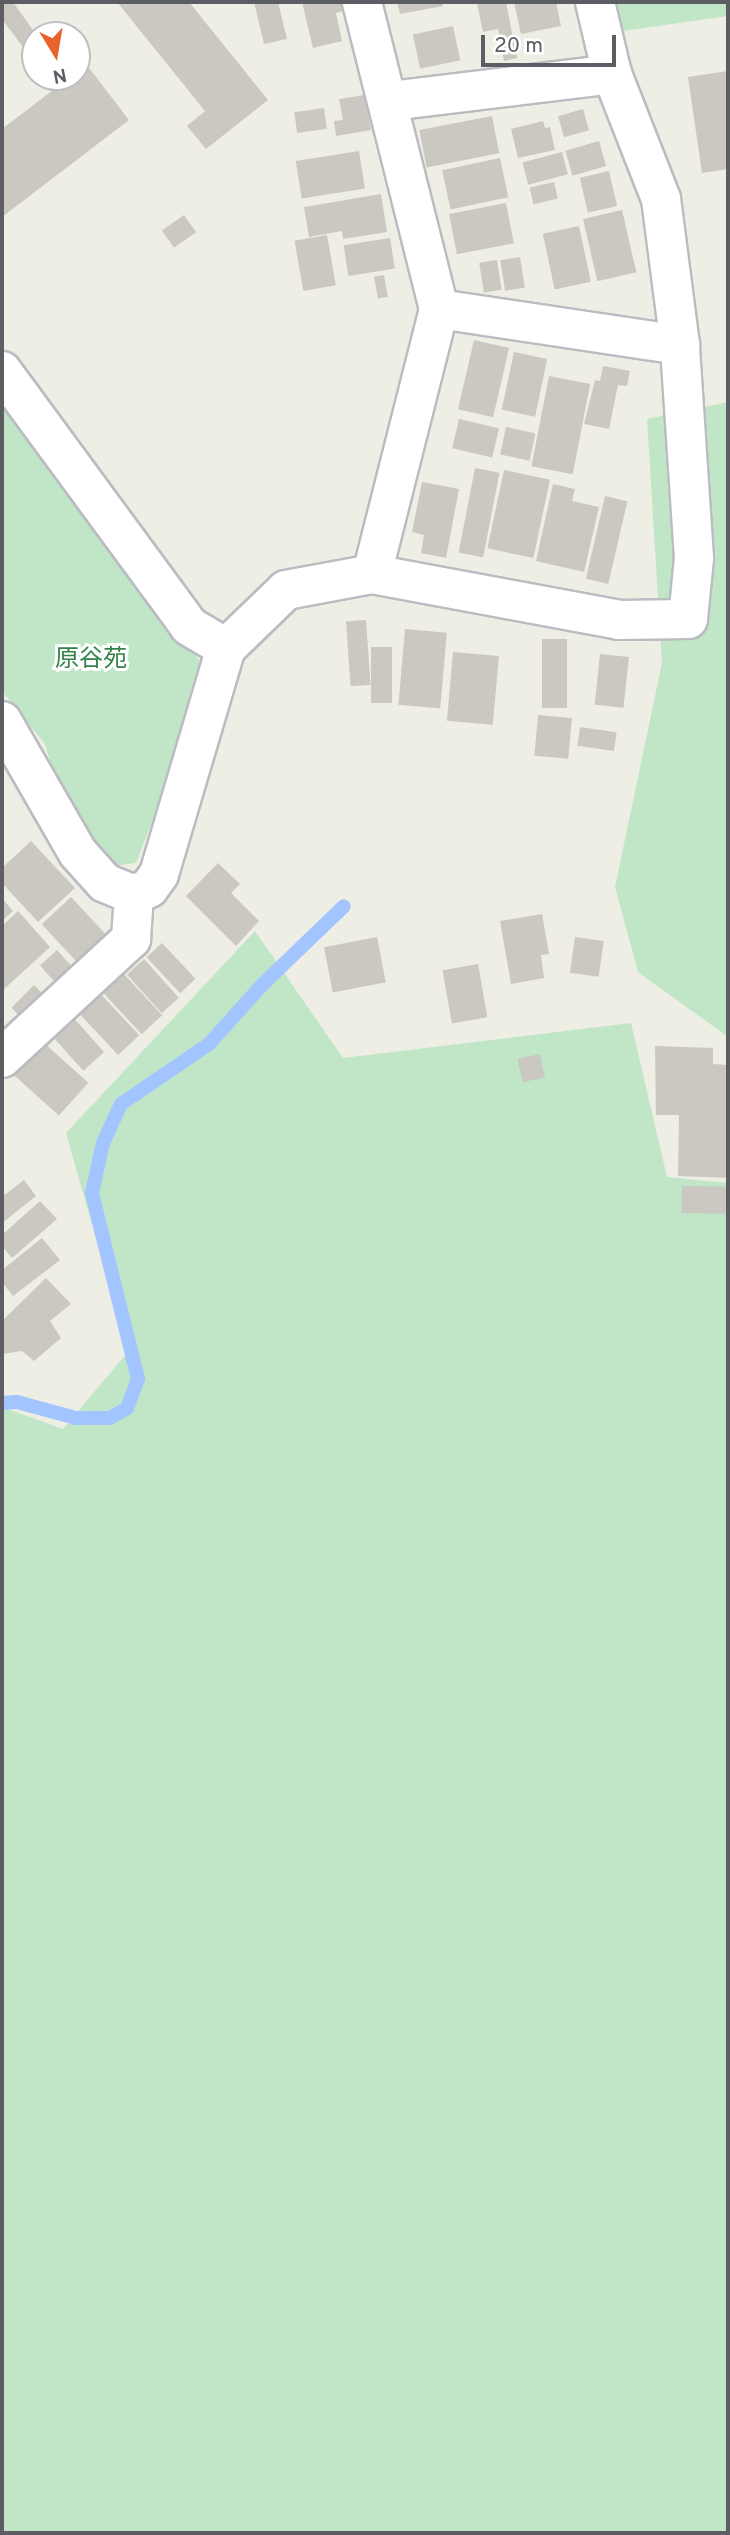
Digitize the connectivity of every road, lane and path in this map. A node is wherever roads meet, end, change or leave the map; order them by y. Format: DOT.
graph roads {
  1 [pos="362,2"];
  2 [pos="595,2"];
  3 [pos="612,74"];
  4 [pos="390,101"];
  5 [pos="439,309"];
  6 [pos="680,345"];
  7 [pos="2,371"];
  8 [pos="372,574"];
  9 [pos="226,648"];
  10 [pos="2,721"];
  11 [pos="134,895"];
  12 [pos="2,1058"];
  1 -- 4 [label="street"];
  2 -- 3 [label="street"];
  3 -- 4 [label="street"];
  3 -- 6 [label="street"];
  4 -- 5 [label="street"];
  5 -- 6 [label="street"];
  5 -- 8 [label="street"];
  6 -- 8 [label="street"];
  7 -- 9 [label="street"];
  8 -- 9 [label="street"];
  9 -- 11 [label="street"];
  10 -- 11 [label="street"];
  11 -- 12 [label="street"];
}
